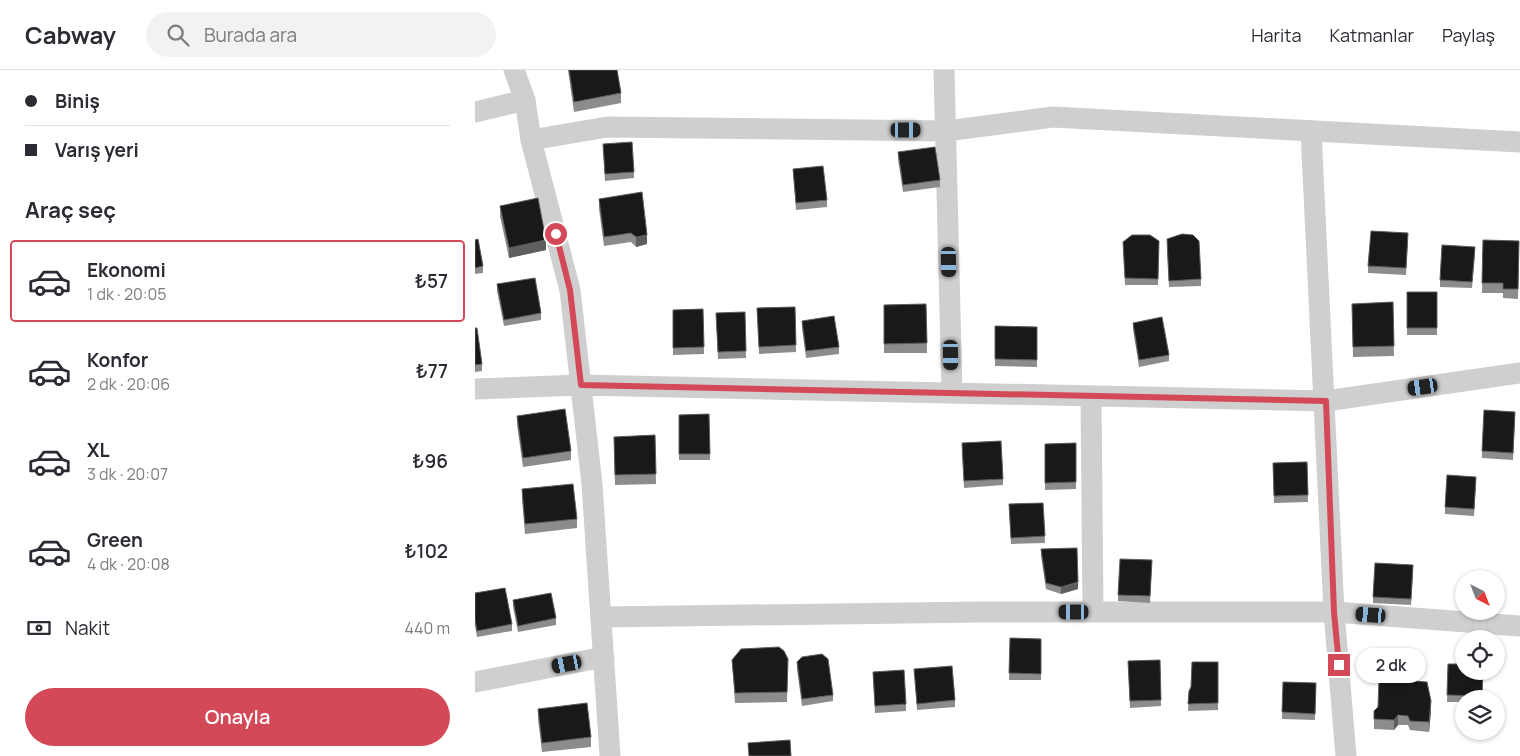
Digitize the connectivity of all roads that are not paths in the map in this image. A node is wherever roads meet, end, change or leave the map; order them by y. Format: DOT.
graph roads {
  1 [pos="515,70"];
  2 [pos="944,70"];
  3 [pos="525,100"];
  4 [pos="475,112"];
  5 [pos="946,131"];
  6 [pos="1311,131"];
  7 [pos="531,140"];
  8 [pos="1520,142"];
  9 [pos="1520,373"];
  10 [pos="581,385"];
  11 [pos="475,390"];
  12 [pos="951,393"];
  13 [pos="1091,396"];
  14 [pos="1326,401"];
  15 [pos="1093,612"];
  16 [pos="1334,612"];
  17 [pos="602,617"];
  18 [pos="1520,626"];
  19 [pos="604,657"];
  20 [pos="475,682"];
  21 [pos="610,756"];
  22 [pos="1346,756"];
  1 -- 3 [label="street"];
  2 -- 5 [label="street"];
  3 -- 4 [label="street"];
  3 -- 7 [label="street"];
  5 -- 6 [label="street"];
  5 -- 7 [label="street"];
  5 -- 12 [label="street"];
  6 -- 8 [label="street"];
  6 -- 14 [label="street"];
  7 -- 10 [label="street"];
  9 -- 14 [label="street"];
  10 -- 11 [label="street"];
  10 -- 12 [label="street"];
  10 -- 17 [label="street"];
  12 -- 13 [label="street"];
  13 -- 14 [label="street"];
  13 -- 15 [label="street"];
  14 -- 16 [label="street"];
  15 -- 16 [label="street"];
  15 -- 17 [label="street"];
  16 -- 18 [label="street"];
  16 -- 22 [label="street"];
  17 -- 19 [label="street"];
  19 -- 20 [label="street"];
  19 -- 21 [label="street"];
}
